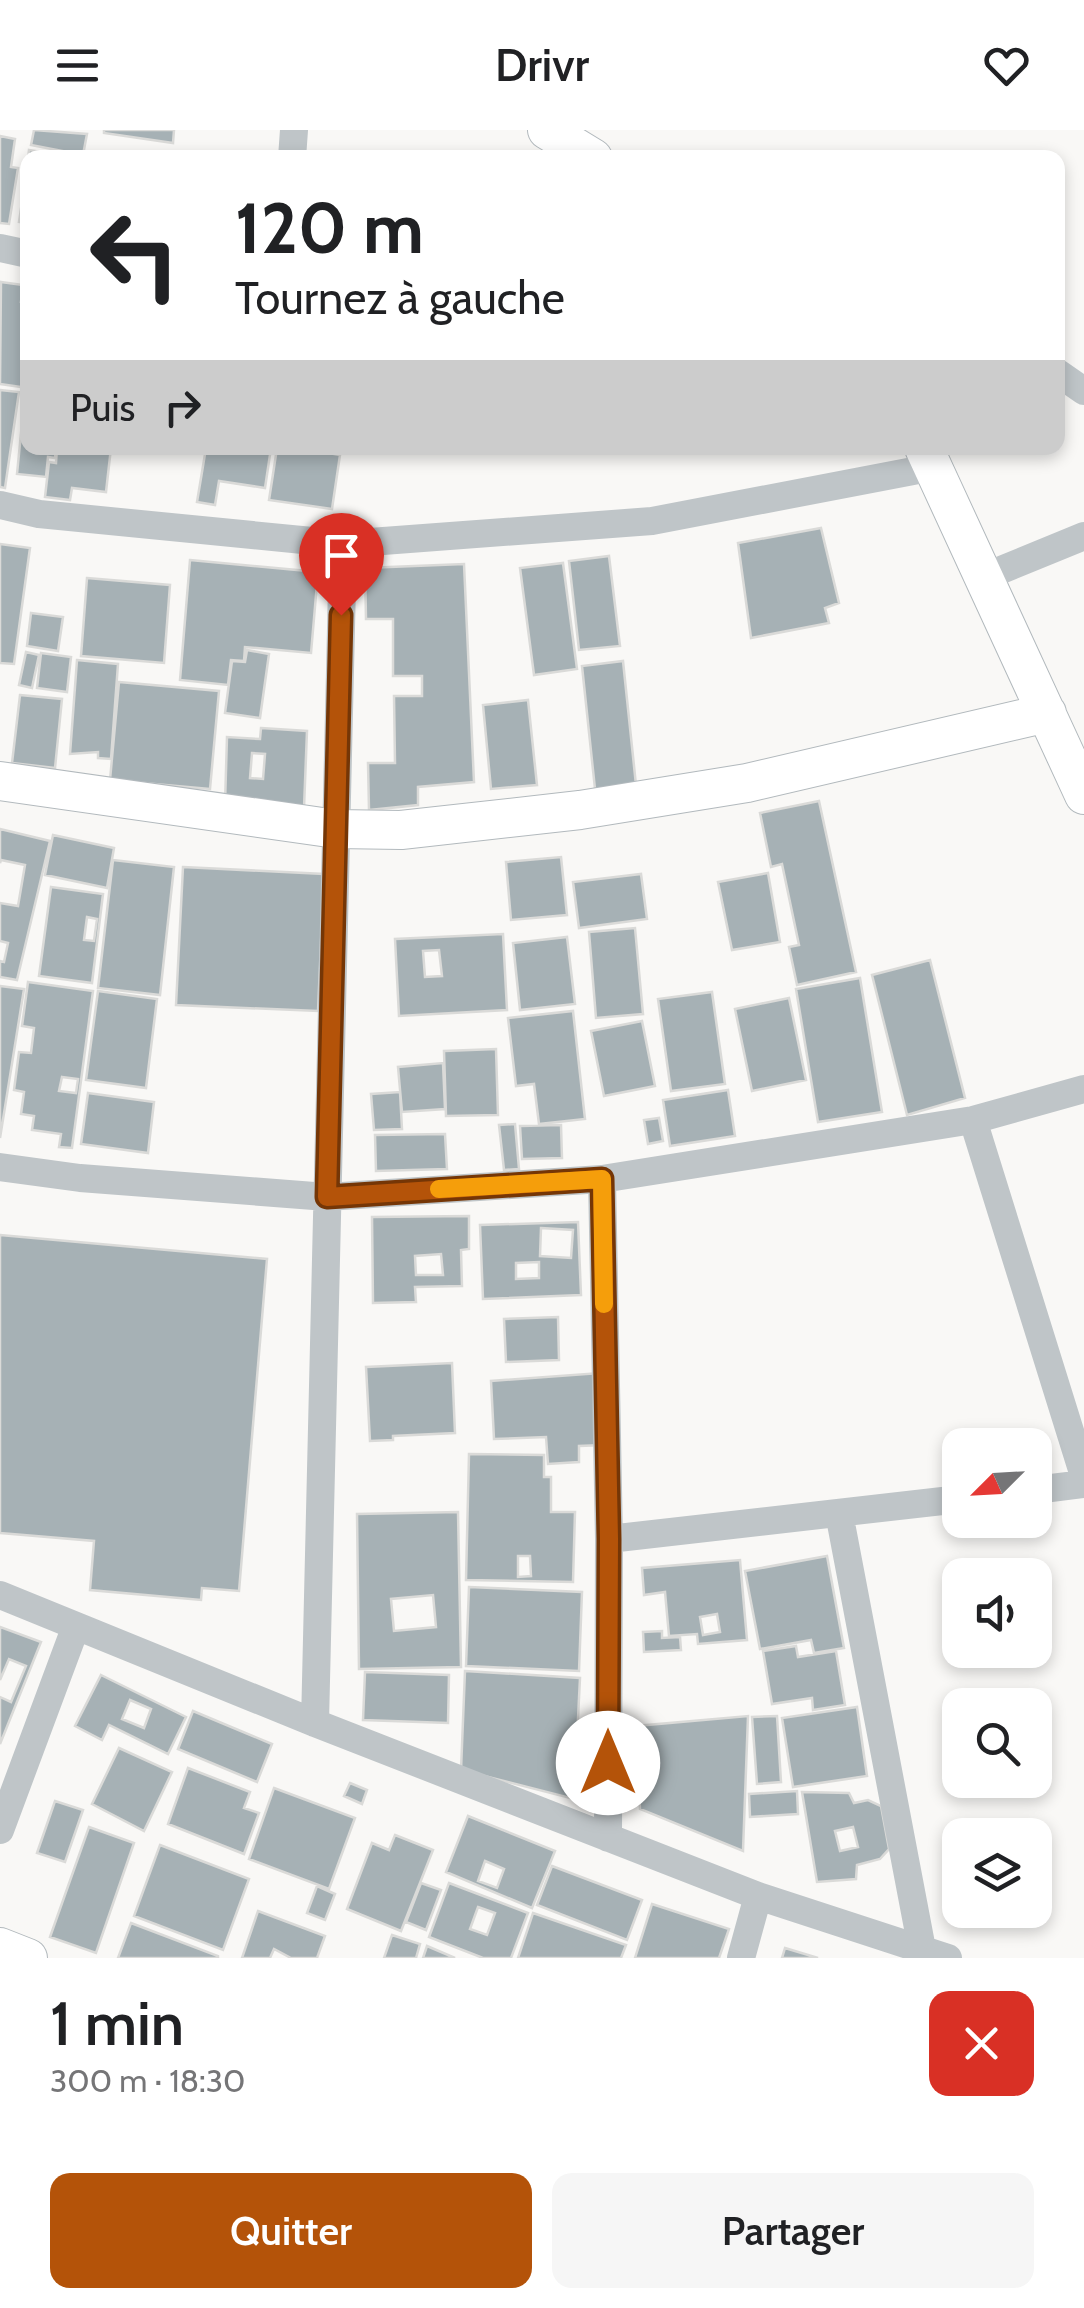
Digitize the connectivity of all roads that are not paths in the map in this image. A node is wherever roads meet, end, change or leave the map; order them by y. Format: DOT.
graph roads {
  1 [pos="547,130"];
  2 [pos="580,150"];
  3 [pos="929,457"];
  4 [pos="0,505"];
  5 [pos="1084,536"];
  6 [pos="342,544"];
  7 [pos="984,577"];
  8 [pos="1047,713"];
  9 [pos="0,781"];
  10 [pos="1084,795"];
  11 [pos="336,830"];
  12 [pos="1084,1090"];
  13 [pos="973,1120"];
  14 [pos="0,1168"];
  15 [pos="602,1179"];
  16 [pos="327,1197"];
  17 [pos="1084,1476"];
  18 [pos="1084,1484"];
  19 [pos="1052,1488"];
  20 [pos="942,1500"];
  21 [pos="838,1513"];
  22 [pos="609,1539"];
  23 [pos="0,1595"];
  24 [pos="76,1626"];
  25 [pos="315,1723"];
  26 [pos="0,1830"];
  27 [pos="608,1838"];
  28 [pos="758,1896"];
  29 [pos="0,1947"];
  30 [pos="935,1954"];
  31 [pos="28,1958"];
  32 [pos="741,1958"];
  1 -- 2 [label="street"];
  3 -- 6 [label="street"];
  3 -- 7 [label="street"];
  4 -- 6 [label="street"];
  5 -- 7 [label="street"];
  6 -- 11 [label="street"];
  7 -- 8 [label="street"];
  8 -- 10 [label="street"];
  8 -- 11 [label="street"];
  9 -- 11 [label="street"];
  11 -- 16 [label="street"];
  12 -- 13 [label="street"];
  13 -- 15 [label="street"];
  13 -- 17 [label="street"];
  14 -- 16 [label="street"];
  15 -- 16 [label="street"];
  15 -- 22 [label="street"];
  16 -- 25 [label="street"];
  18 -- 19 [label="street"];
  20 -- 21 [label="street"];
  21 -- 22 [label="street"];
  21 -- 30 [label="street"];
  22 -- 27 [label="street"];
  23 -- 24 [label="street"];
  24 -- 25 [label="street"];
  24 -- 26 [label="street"];
  25 -- 27 [label="street"];
  27 -- 28 [label="street"];
  28 -- 30 [label="street"];
  28 -- 32 [label="street"];
  29 -- 31 [label="street"];
}
